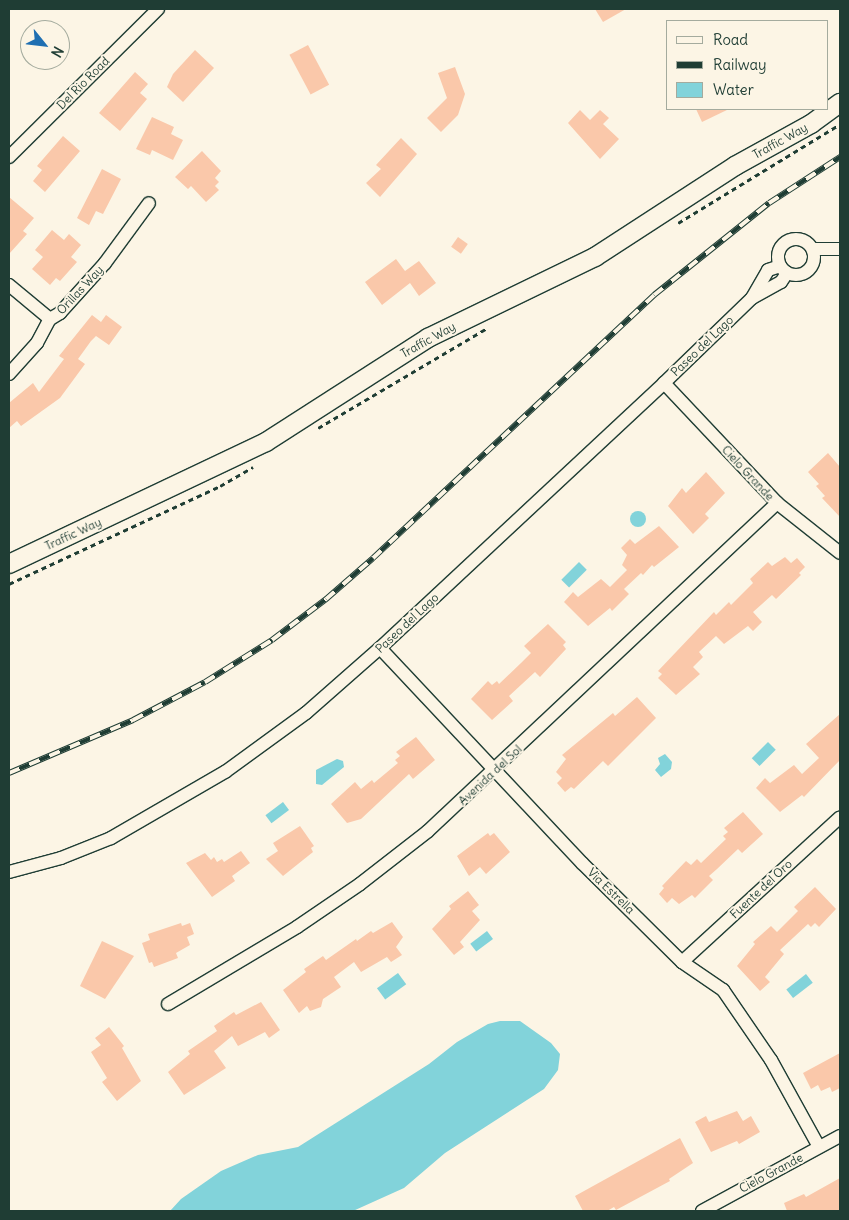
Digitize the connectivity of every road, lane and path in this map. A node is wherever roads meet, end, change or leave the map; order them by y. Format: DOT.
graph roads {
  1 [pos="158,9"];
  2 [pos="840,103"];
  3 [pos="840,124"];
  4 [pos="9,157"];
  5 [pos="149,203"];
  6 [pos="675,225"];
  7 [pos="813,249"];
  8 [pos="840,249"];
  9 [pos="783,269"];
  10 [pos="9,285"];
  11 [pos="50,320"];
  12 [pos="489,327"];
  13 [pos="9,374"];
  14 [pos="664,383"];
  15 [pos="317,429"];
  16 [pos="260,462"];
  17 [pos="777,503"];
  18 [pos="840,553"];
  19 [pos="9,564"];
  20 [pos="9,584"];
  21 [pos="380,648"];
  22 [pos="494,772"];
  23 [pos="840,817"];
  24 [pos="9,872"];
  25 [pos="682,962"];
  26 [pos="168,1004"];
  27 [pos="840,1136"];
  28 [pos="819,1147"];
  29 [pos="702,1211"];
  1 -- 4 [label="street, Del Rio Road"];
  2 -- 19 [label="street, Traffic Way"];
  3 -- 6 [label="path"];
  5 -- 11 [label="street, Orillas Way"];
  7 -- 8 [label="street"];
  7 -- 9 [label="street"];
  7 -- 9 [label="street"];
  9 -- 14 [label="street, Paseo del Lago"];
  10 -- 11 [label="street"];
  11 -- 13 [label="street, Orillas Way"];
  12 -- 15 [label="path"];
  14 -- 17 [label="street, Cielo Grande"];
  14 -- 21 [label="street, Paseo del Lago"];
  16 -- 20 [label="path"];
  17 -- 18 [label="street, Cielo Grande"];
  17 -- 22 [label="street, Avenida del Sol"];
  21 -- 22 [label="street, Via Estrella"];
  21 -- 24 [label="street, Paseo del Lago"];
  22 -- 25 [label="street, Via Estrella"];
  22 -- 26 [label="street, Avenida del Sol"];
  23 -- 25 [label="street, Fuente del Oro"];
  25 -- 28 [label="street, Via Estrella"];
  27 -- 28 [label="street, Cielo Grande"];
  28 -- 29 [label="street, Cielo Grande"];
}
